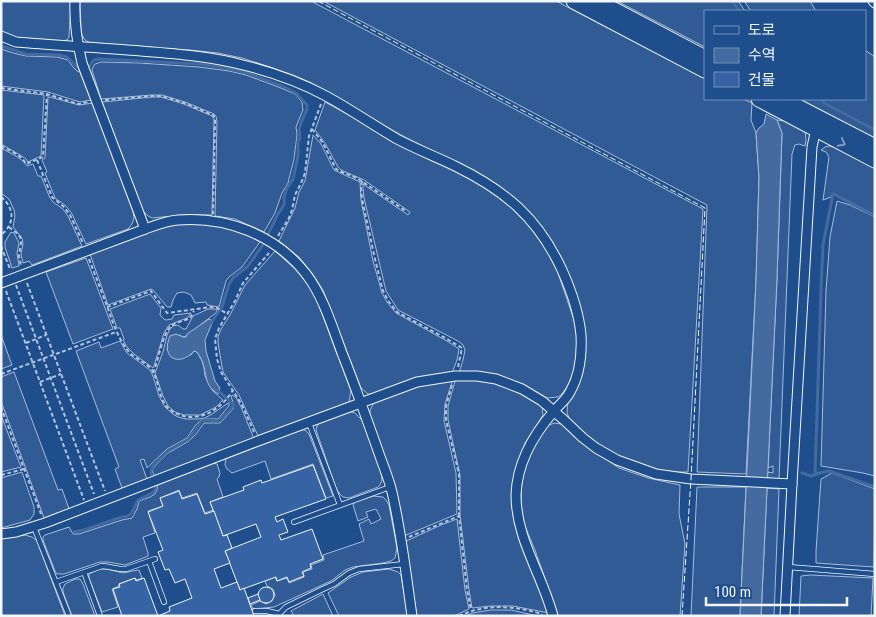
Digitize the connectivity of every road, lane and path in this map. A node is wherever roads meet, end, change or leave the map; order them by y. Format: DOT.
graph roads {
  1 [pos="75,1"];
  2 [pos="574,1"];
  3 [pos="597,1"];
  4 [pos="1,36"];
  5 [pos="78,47"];
  6 [pos="704,57"];
  7 [pos="704,69"];
  8 [pos="1,88"];
  9 [pos="47,94"];
  10 [pos="324,95"];
  11 [pos="96,100"];
  12 [pos="760,100"];
  13 [pos="785,104"];
  14 [pos="312,129"];
  15 [pos="816,129"];
  16 [pos="1,146"];
  17 [pos="875,147"];
  18 [pos="37,160"];
  19 [pos="875,160"];
  20 [pos="362,181"];
  21 [pos="1,197"];
  22 [pos="408,212"];
  23 [pos="213,221"];
  24 [pos="9,227"];
  25 [pos="145,229"];
  26 [pos="1,235"];
  27 [pos="272,244"];
  28 [pos="1,246"];
  29 [pos="86,251"];
  30 [pos="24,274"];
  31 [pos="13,278"];
  32 [pos="2,282"];
  33 [pos="107,307"];
  34 [pos="194,310"];
  35 [pos="228,314"];
  36 [pos="117,332"];
  37 [pos="46,335"];
  38 [pos="36,339"];
  39 [pos="26,343"];
  40 [pos="54,355"];
  41 [pos="44,359"];
  42 [pos="33,363"];
  43 [pos="154,373"];
  44 [pos="1,374"];
  45 [pos="61,374"];
  46 [pos="455,376"];
  47 [pos="51,378"];
  48 [pos="40,382"];
  49 [pos="233,390"];
  50 [pos="361,404"];
  51 [pos="1,407"];
  52 [pos="554,411"];
  53 [pos="309,423"];
  54 [pos="258,441"];
  55 [pos="24,469"];
  56 [pos="1,475"];
  57 [pos="792,484"];
  58 [pos="390,487"];
  59 [pos="108,500"];
  60 [pos="97,504"];
  61 [pos="340,505"];
  62 [pos="87,507"];
  63 [pos="459,516"];
  64 [pos="294,522"];
  65 [pos="44,523"];
  66 [pos="34,527"];
  67 [pos="1,534"];
  68 [pos="400,541"];
  69 [pos="155,558"];
  70 [pos="149,561"];
  71 [pos="405,564"];
  72 [pos="788,568"];
  73 [pos="84,572"];
  74 [pos="875,574"];
  75 [pos="56,582"];
  76 [pos="164,602"];
  77 [pos="471,610"];
  78 [pos="255,611"];
  79 [pos="278,615"];
  80 [pos="548,615"];
  81 [pos="68,616"];
  82 [pos="100,616"];
  83 [pos="412,616"];
  84 [pos="459,616"];
  85 [pos="553,616"];
  86 [pos="785,616"];
  1 -- 5 [label="street"];
  2 -- 7 [label="highway"];
  3 -- 6 [label="highway"];
  4 -- 5 [label="street"];
  5 -- 10 [label="street"];
  5 -- 11 [label="street"];
  8 -- 9 [label="path"];
  9 -- 11 [label="path"];
  9 -- 18 [label="path"];
  10 -- 14 [label="path"];
  10 -- 52 [label="street"];
  11 -- 23 [label="path"];
  11 -- 25 [label="street"];
  12 -- 13 [label="highway"];
  13 -- 15 [label="highway"];
  13 -- 17 [label="highway"];
  14 -- 20 [label="path"];
  14 -- 27 [label="path"];
  15 -- 19 [label="highway, one-way"];
  15 -- 57 [label="street"];
  16 -- 18 [label="path"];
  18 -- 29 [label="path"];
  20 -- 22 [label="path"];
  20 -- 46 [label="path"];
  21 -- 24 [label="path"];
  23 -- 25 [label="street"];
  23 -- 27 [label="street"];
  24 -- 26 [label="path"];
  24 -- 30 [label="path"];
  25 -- 29 [label="street"];
  27 -- 35 [label="path"];
  27 -- 50 [label="street"];
  28 -- 31 [label="path"];
  29 -- 30 [label="street"];
  29 -- 33 [label="path"];
  30 -- 31 [label="street"];
  30 -- 37 [label="path"];
  31 -- 32 [label="street"];
  31 -- 38 [label="path"];
  32 -- 39 [label="path"];
  33 -- 34 [label="path"];
  33 -- 36 [label="path"];
  34 -- 35 [label="path"];
  34 -- 43 [label="path"];
  35 -- 49 [label="path"];
  36 -- 40 [label="path"];
  36 -- 43 [label="path"];
  37 -- 38 [label="path"];
  37 -- 40 [label="path"];
  38 -- 39 [label="path"];
  38 -- 41 [label="path"];
  39 -- 42 [label="path"];
  40 -- 41 [label="path"];
  40 -- 45 [label="path"];
  41 -- 42 [label="path"];
  41 -- 47 [label="path"];
  42 -- 44 [label="path"];
  42 -- 48 [label="path"];
  43 -- 49 [label="path"];
  45 -- 47 [label="path"];
  45 -- 59 [label="path"];
  46 -- 50 [label="street"];
  46 -- 52 [label="street"];
  46 -- 63 [label="path"];
  47 -- 48 [label="path"];
  47 -- 60 [label="path"];
  48 -- 62 [label="path"];
  49 -- 54 [label="path"];
  50 -- 53 [label="street"];
  50 -- 58 [label="street"];
  51 -- 55 [label="path"];
  52 -- 57 [label="street"];
  52 -- 85 [label="street"];
  53 -- 54 [label="street"];
  53 -- 61 [label="lane"];
  54 -- 59 [label="street"];
  55 -- 56 [label="path"];
  55 -- 65 [label="path"];
  57 -- 72 [label="street"];
  58 -- 61 [label="lane"];
  58 -- 68 [label="street"];
  59 -- 60 [label="street"];
  60 -- 62 [label="street"];
  61 -- 64 [label="lane"];
  62 -- 65 [label="street"];
  63 -- 68 [label="path"];
  63 -- 77 [label="path"];
  65 -- 66 [label="street"];
  66 -- 67 [label="street"];
  66 -- 75 [label="lane"];
  68 -- 71 [label="street"];
  69 -- 70 [label="lane"];
  70 -- 73 [label="lane"];
  70 -- 76 [label="lane"];
  71 -- 79 [label="lane"];
  71 -- 83 [label="street"];
  72 -- 74 [label="lane"];
  72 -- 86 [label="street"];
  73 -- 75 [label="lane"];
  73 -- 82 [label="lane"];
  75 -- 81 [label="lane"];
  77 -- 80 [label="path"];
  77 -- 84 [label="path"];
  78 -- 79 [label="lane"];
}
